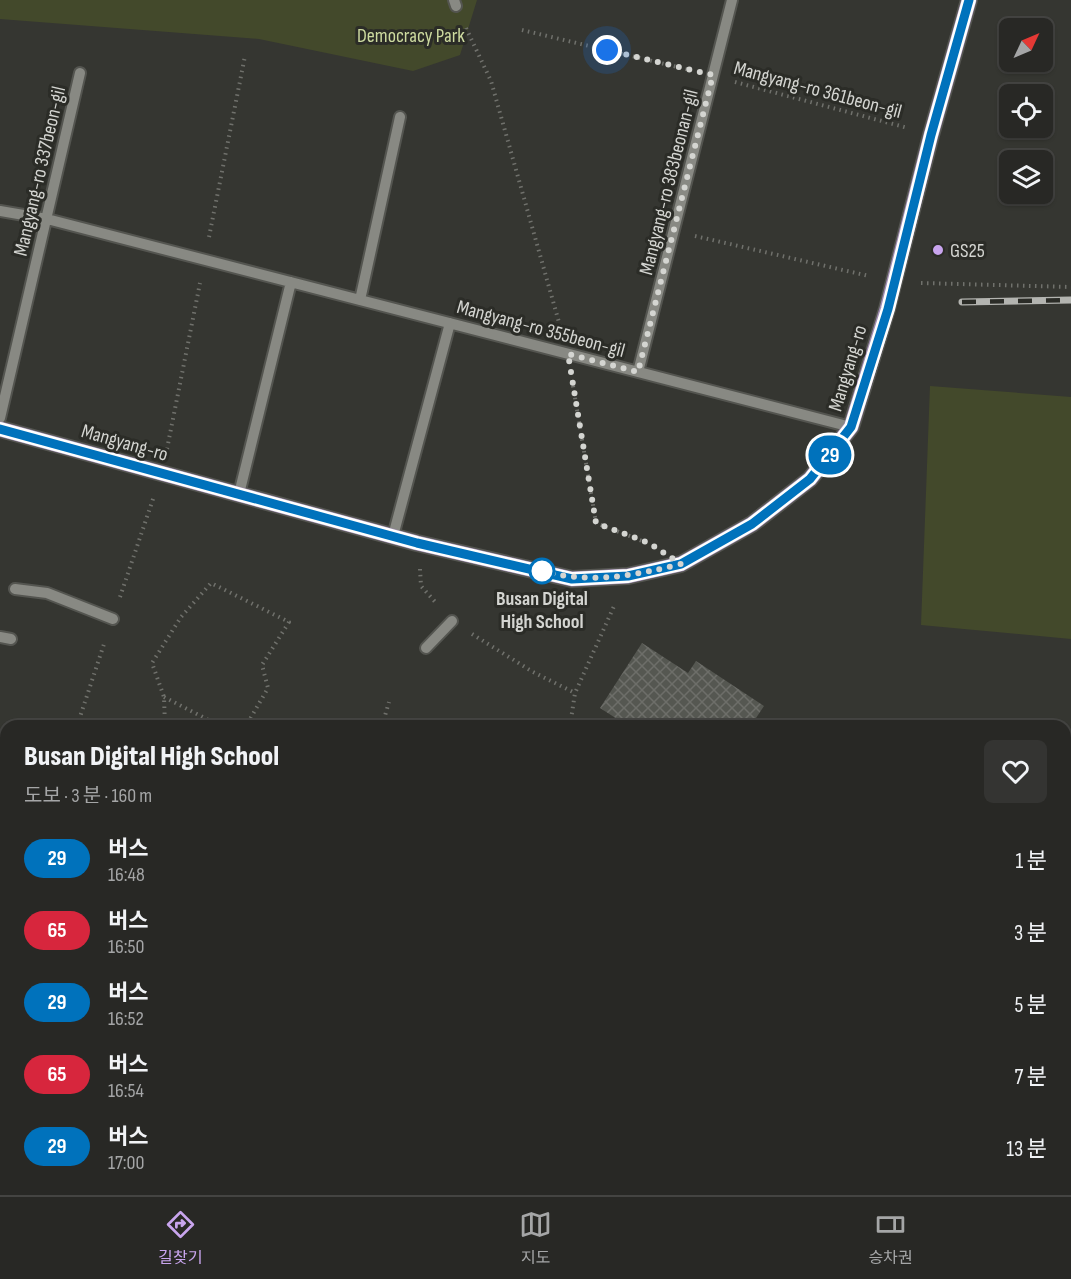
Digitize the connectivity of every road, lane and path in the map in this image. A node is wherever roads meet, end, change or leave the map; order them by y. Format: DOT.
graph roads {
  1 [pos="732,0"];
  2 [pos="969,0"];
  3 [pos="455,3"];
  4 [pos="522,30"];
  5 [pos="80,74"];
  6 [pos="713,75"];
  7 [pos="400,117"];
  8 [pos="931,135"];
  9 [pos="0,210"];
  10 [pos="46,219"];
  11 [pos="674,231"];
  12 [pos="291,282"];
  13 [pos="894,282"];
  14 [pos="1071,287"];
  15 [pos="360,300"];
  16 [pos="450,323"];
  17 [pos="568,354"];
  18 [pos="638,372"];
  19 [pos="0,418"];
  20 [pos="851,427"];
  21 [pos="0,429"];
  22 [pos="239,494"];
  23 [pos="393,536"];
  24 [pos="681,564"];
  25 [pos="628,576"];
  26 [pos="421,586"];
  27 [pos="15,589"];
  28 [pos="112,619"];
  29 [pos="452,621"];
  30 [pos="426,648"];
  31 [pos="575,693"];
  32 [pos="164,697"];
  33 [pos="389,702"];
  34 [pos="165,720"];
  35 [pos="208,720"];
  36 [pos="249,720"];
  37 [pos="384,720"];
  38 [pos="571,720"];
  1 -- 6 [label="street, Mangyang-ro 383beonan-gil"];
  2 -- 8 [label="main road, Mangyang-ro"];
  3 -- 17 [label="path"];
  4 -- 6 [label="path, Mangyang-ro 361beon-gil"];
  5 -- 10 [label="street, Mangyang-ro 337beon-gil"];
  6 -- 8 [label="path, Mangyang-ro 361beon-gil"];
  6 -- 11 [label="street, Mangyang-ro 383beonan-gil"];
  7 -- 15 [label="street"];
  8 -- 13 [label="main road, Mangyang-ro"];
  9 -- 10 [label="street, Mangyang-ro 355beon-gil"];
  10 -- 12 [label="street, Mangyang-ro 355beon-gil"];
  10 -- 19 [label="street, Mangyang-ro 337beon-gil"];
  11 -- 13 [label="path"];
  11 -- 18 [label="street, Mangyang-ro 383beonan-gil"];
  12 -- 15 [label="street, Mangyang-ro 355beon-gil"];
  12 -- 22 [label="street"];
  13 -- 14 [label="path"];
  13 -- 20 [label="main road, Mangyang-ro"];
  15 -- 16 [label="street, Mangyang-ro 355beon-gil"];
  16 -- 17 [label="street, Mangyang-ro 355beon-gil"];
  16 -- 23 [label="street"];
  17 -- 18 [label="street, Mangyang-ro 355beon-gil"];
  17 -- 24 [label="path"];
  18 -- 20 [label="street, Mangyang-ro 355beon-gil"];
  20 -- 24 [label="main road, Mangyang-ro"];
  21 -- 22 [label="main road, Mangyang-ro"];
  22 -- 23 [label="main road, Mangyang-ro"];
  23 -- 25 [label="main road, Mangyang-ro"];
  24 -- 25 [label="main road, Mangyang-ro"];
  25 -- 31 [label="path"];
  26 -- 29 [label="path"];
  27 -- 28 [label="street"];
  29 -- 30 [label="street"];
  29 -- 31 [label="path"];
  31 -- 38 [label="path"];
  32 -- 34 [label="path"];
  32 -- 35 [label="path"];
  32 -- 36 [label="path"];
  33 -- 37 [label="path"];
}
